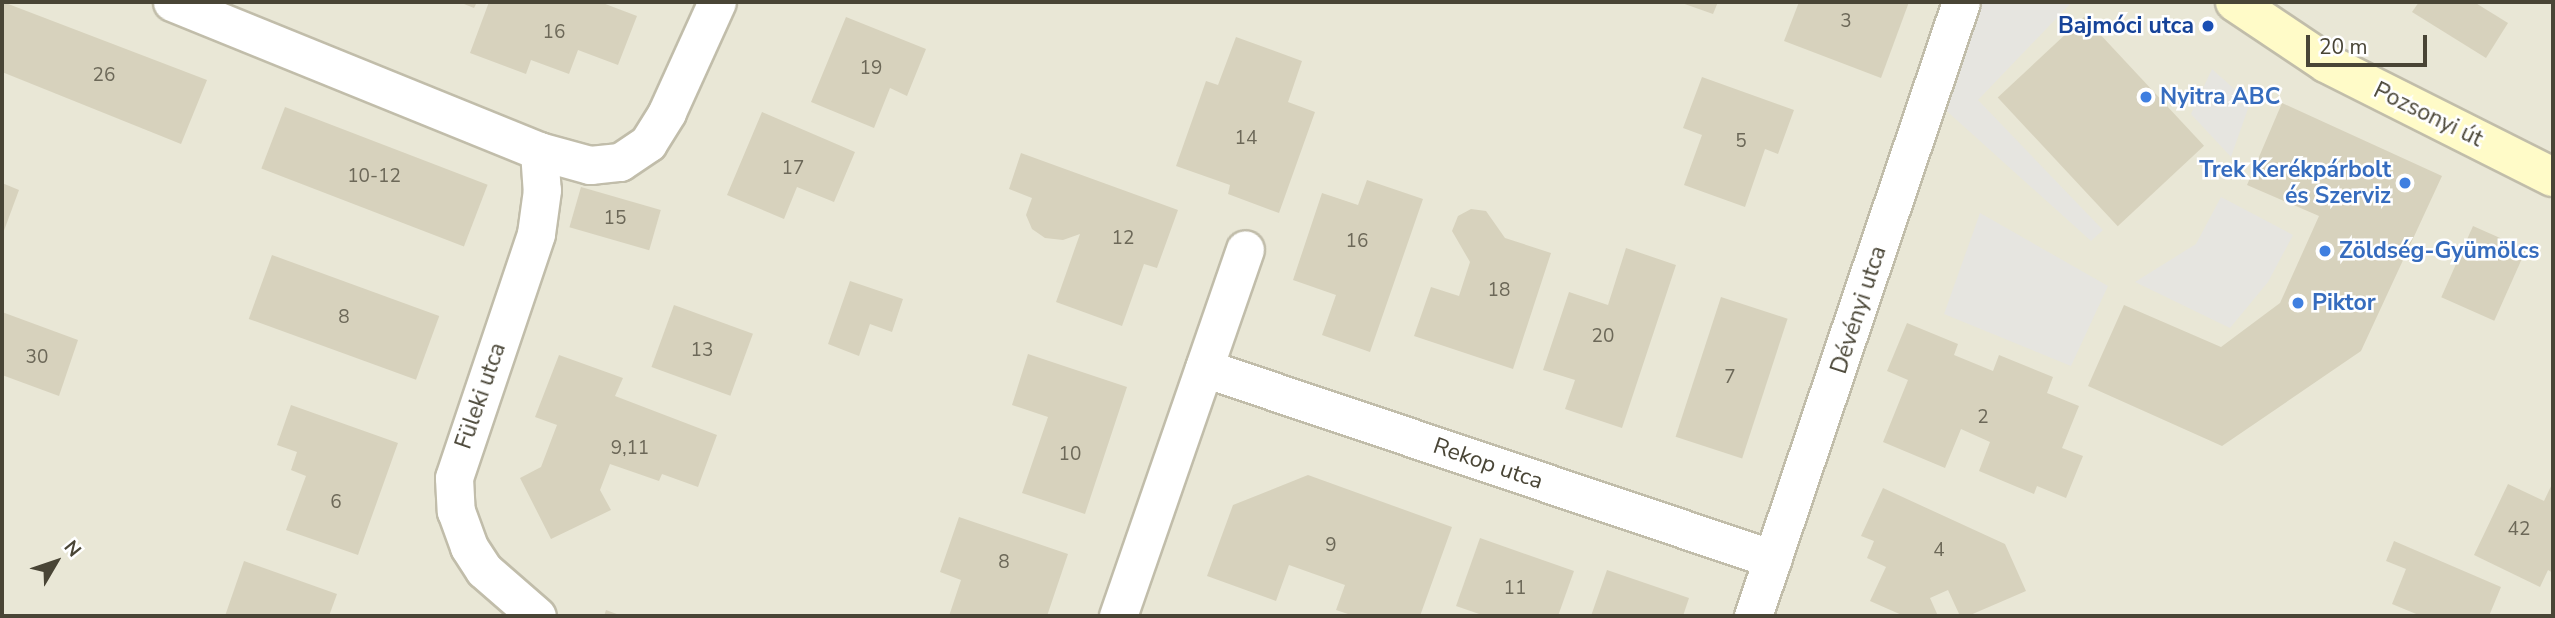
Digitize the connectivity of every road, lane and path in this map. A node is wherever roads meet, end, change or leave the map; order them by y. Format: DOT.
graph roads {
  1 [pos="172,2"];
  2 [pos="717,2"];
  3 [pos="1961,2"];
  4 [pos="2235,2"];
  5 [pos="539,151"];
  6 [pos="2553,177"];
  7 [pos="1245,249"];
  8 [pos="1204,368"];
  9 [pos="1773,559"];
  10 [pos="537,616"];
  11 [pos="1118,616"];
  12 [pos="1753,616"];
  1 -- 5 [label="street"];
  2 -- 5 [label="street"];
  3 -- 9 [label="street, Dévényi utca"];
  4 -- 6 [label="street, Pozsonyi út"];
  5 -- 10 [label="street, Füleki utca"];
  7 -- 8 [label="street"];
  8 -- 9 [label="street, Rekop utca"];
  8 -- 11 [label="street"];
  9 -- 12 [label="street, Dévényi utca"];
}
